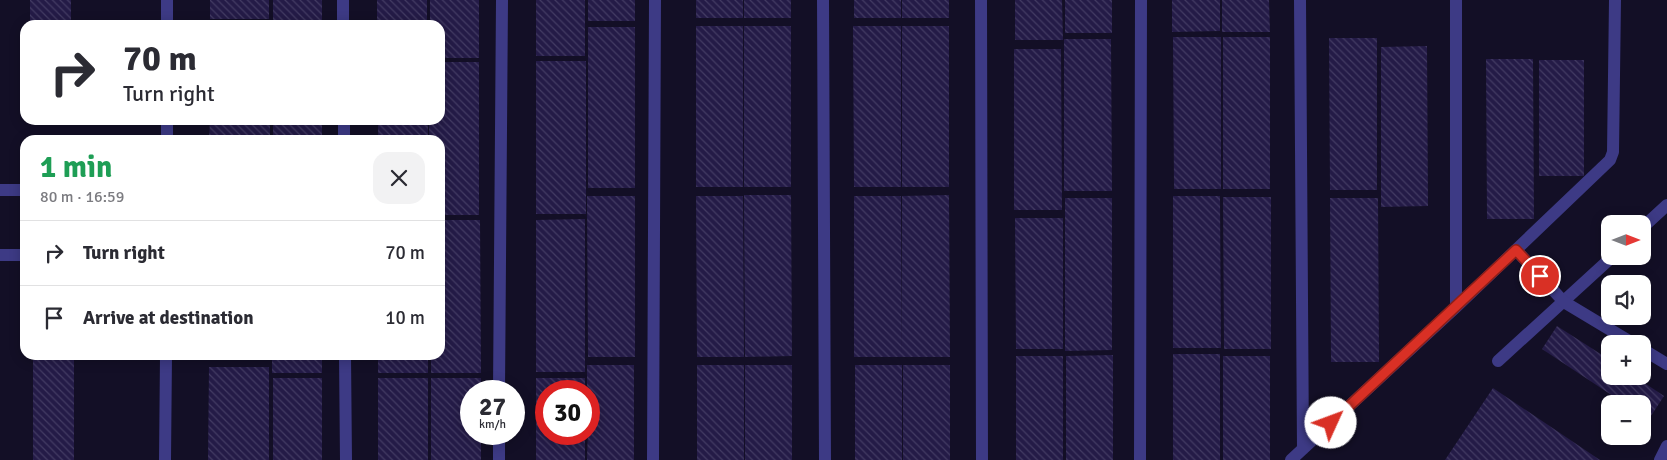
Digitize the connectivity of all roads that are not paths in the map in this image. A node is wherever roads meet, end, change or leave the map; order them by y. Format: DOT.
graph roads {
  1 [pos="167,0"];
  2 [pos="343,0"];
  3 [pos="502,0"];
  4 [pos="655,0"];
  5 [pos="823,0"];
  6 [pos="981,0"];
  7 [pos="1141,0"];
  8 [pos="1300,0"];
  9 [pos="1456,0"];
  10 [pos="1615,0"];
  11 [pos="167,20"];
  12 [pos="343,20"];
  13 [pos="0,190"];
  14 [pos="20,190"];
  15 [pos="1667,205"];
  16 [pos="1651,220"];
  17 [pos="1516,250"];
  18 [pos="0,255"];
  19 [pos="20,255"];
  20 [pos="1603,265"];
  21 [pos="1564,302"];
  22 [pos="1456,307"];
  23 [pos="1619,335"];
  24 [pos="1651,354"];
  25 [pos="166,360"];
  26 [pos="345,360"];
  27 [pos="1498,362"];
  28 [pos="1667,364"];
  29 [pos="499,380"];
  30 [pos="499,445"];
  31 [pos="1667,446"];
  32 [pos="1304,449"];
  33 [pos="165,460"];
  34 [pos="346,460"];
  35 [pos="499,460"];
  36 [pos="653,460"];
  37 [pos="826,460"];
  38 [pos="982,460"];
  39 [pos="1140,460"];
  40 [pos="1292,460"];
  41 [pos="1660,460"];
  1 -- 11 [label="street"];
  2 -- 12 [label="street"];
  3 -- 29 [label="street"];
  4 -- 36 [label="street"];
  5 -- 37 [label="street"];
  6 -- 38 [label="street"];
  7 -- 39 [label="street"];
  8 -- 32 [label="street"];
  9 -- 22 [label="street"];
  10 -- 17 [label="street"];
  13 -- 14 [label="street"];
  15 -- 16 [label="street"];
  17 -- 21 [label="street"];
  17 -- 22 [label="street"];
  18 -- 19 [label="street"];
  20 -- 21 [label="street"];
  21 -- 23 [label="street"];
  21 -- 27 [label="street"];
  22 -- 32 [label="street"];
  24 -- 28 [label="street"];
  25 -- 33 [label="street"];
  26 -- 34 [label="street"];
  30 -- 35 [label="street"];
  31 -- 41 [label="street"];
  32 -- 40 [label="street"];
}
